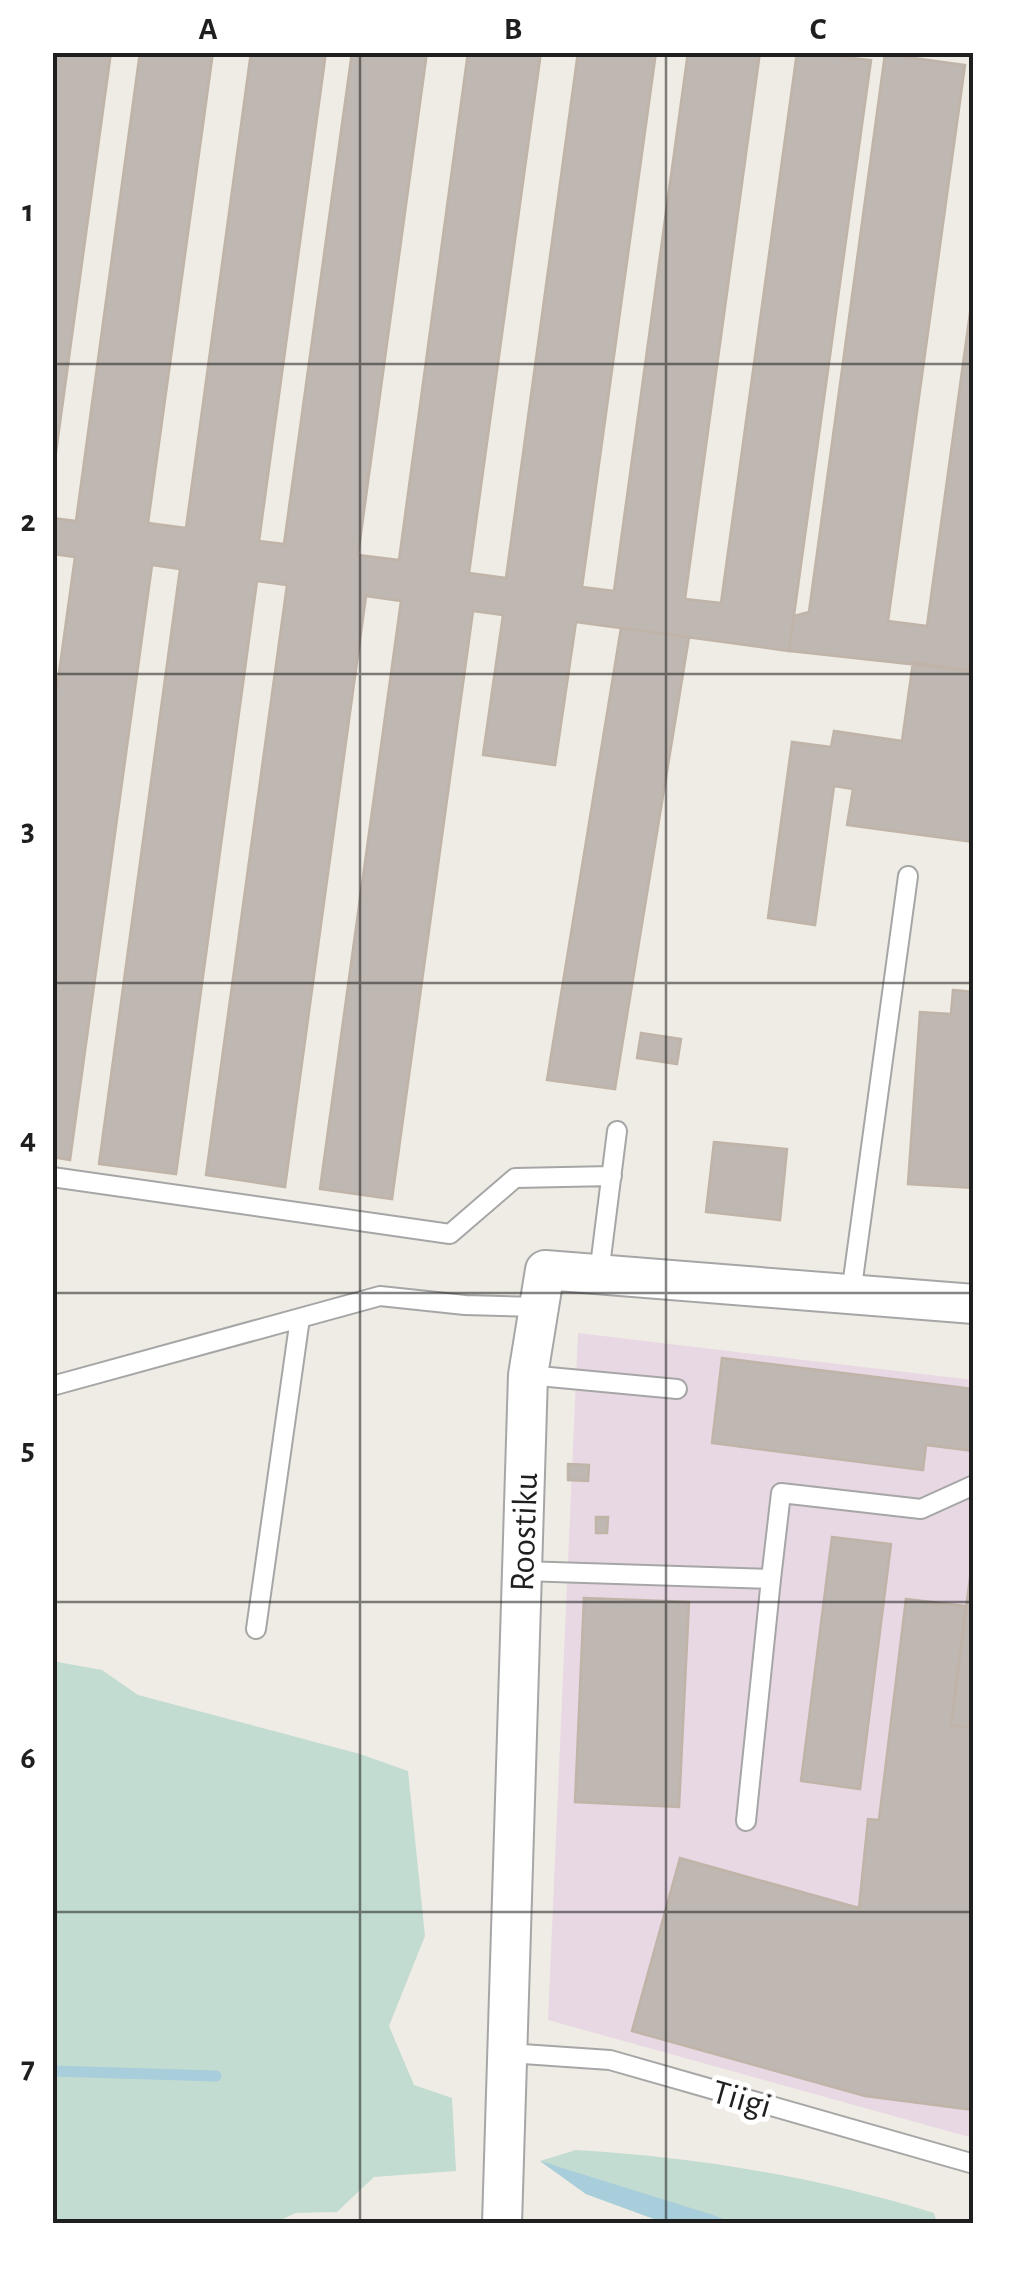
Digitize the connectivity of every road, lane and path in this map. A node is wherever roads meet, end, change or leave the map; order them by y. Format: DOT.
graph roads {
  1 [pos="908,876"];
  2 [pos="617,1131"];
  3 [pos="612,1176"];
  4 [pos="52,1178"];
  5 [pos="599,1274"];
  6 [pos="850,1294"];
  7 [pos="974,1304"];
  8 [pos="540,1307"];
  9 [pos="300,1318"];
  10 [pos="528,1374"];
  11 [pos="52,1386"];
  12 [pos="677,1389"];
  13 [pos="974,1485"];
  14 [pos="522,1571"];
  15 [pos="772,1579"];
  16 [pos="256,1629"];
  17 [pos="746,1820"];
  18 [pos="507,2053"];
  19 [pos="974,2164"];
  20 [pos="502,2224"];
  1 -- 6 [label="lane"];
  2 -- 3 [label="lane"];
  3 -- 4 [label="lane"];
  3 -- 5 [label="lane"];
  5 -- 6 [label="street, Roostiku"];
  5 -- 8 [label="street, Roostiku"];
  6 -- 7 [label="street, Roostiku"];
  8 -- 9 [label="lane"];
  8 -- 10 [label="street, Roostiku"];
  9 -- 11 [label="lane"];
  9 -- 16 [label="lane"];
  10 -- 12 [label="lane"];
  10 -- 14 [label="street, Roostiku"];
  13 -- 15 [label="lane"];
  14 -- 15 [label="lane"];
  14 -- 18 [label="street, Roostiku"];
  15 -- 17 [label="lane"];
  18 -- 19 [label="lane, Tiigi"];
  18 -- 20 [label="street, Roostiku"];
}
